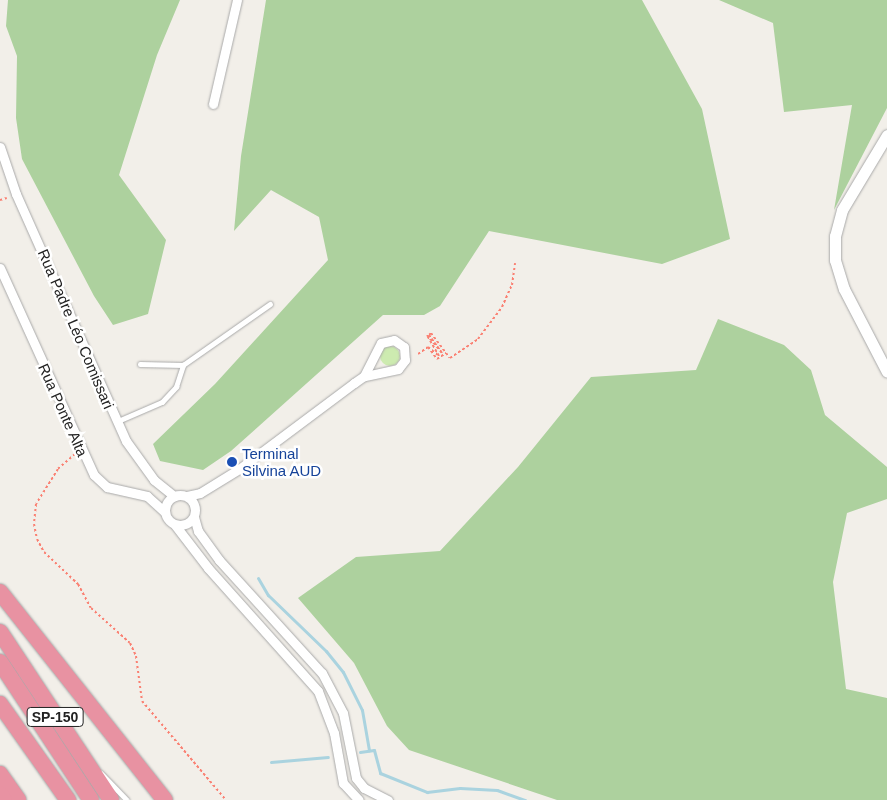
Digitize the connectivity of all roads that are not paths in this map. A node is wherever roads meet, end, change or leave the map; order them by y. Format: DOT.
graph roads {
  1 [pos="237,0"];
  2 [pos="213,104"];
  3 [pos="887,135"];
  4 [pos="0,147"];
  5 [pos="0,268"];
  6 [pos="270,304"];
  7 [pos="883,357"];
  8 [pos="140,364"];
  9 [pos="183,365"];
  10 [pos="887,372"];
  11 [pos="364,376"];
  12 [pos="116,422"];
  13 [pos="200,493"];
  14 [pos="174,496"];
  15 [pos="187,496"];
  16 [pos="195,504"];
  17 [pos="165,512"];
  18 [pos="194,517"];
  19 [pos="175,525"];
  20 [pos="0,592"];
  21 [pos="0,632"];
  22 [pos="0,662"];
  23 [pos="0,704"];
  24 [pos="84,760"];
  25 [pos="0,774"];
  26 [pos="0,794"];
  27 [pos="4,800"];
  28 [pos="18,800"];
  29 [pos="68,800"];
  30 [pos="91,800"];
  31 [pos="111,800"];
  32 [pos="127,800"];
  33 [pos="165,800"];
  34 [pos="359,800"];
  35 [pos="388,800"];
  1 -- 2 [label="street"];
  3 -- 7 [label="street"];
  4 -- 12 [label="street, Rua Padre Léo Comissari"];
  5 -- 17 [label="street, Rua Ponte Alta"];
  6 -- 9 [label="lane"];
  7 -- 10 [label="street"];
  8 -- 9 [label="lane"];
  9 -- 12 [label="lane"];
  11 -- 11 [label="street"];
  11 -- 13 [label="street"];
  12 -- 14 [label="street, Rua Padre Léo Comissari"];
  13 -- 15 [label="street"];
  13 -- 16 [label="street"];
  14 -- 15 [label="street"];
  14 -- 17 [label="street"];
  15 -- 16 [label="street"];
  16 -- 18 [label="street"];
  17 -- 19 [label="street"];
  18 -- 19 [label="street"];
  18 -- 35 [label="street"];
  19 -- 34 [label="street"];
  20 -- 33 [label="highway"];
  21 -- 24 [label="highway, SP-150"];
  22 -- 30 [label="highway, SP-150"];
  23 -- 29 [label="highway"];
  24 -- 31 [label="highway, SP-150"];
  24 -- 32 [label="lane"];
  25 -- 28 [label="highway"];
  26 -- 27 [label="highway"];
}
